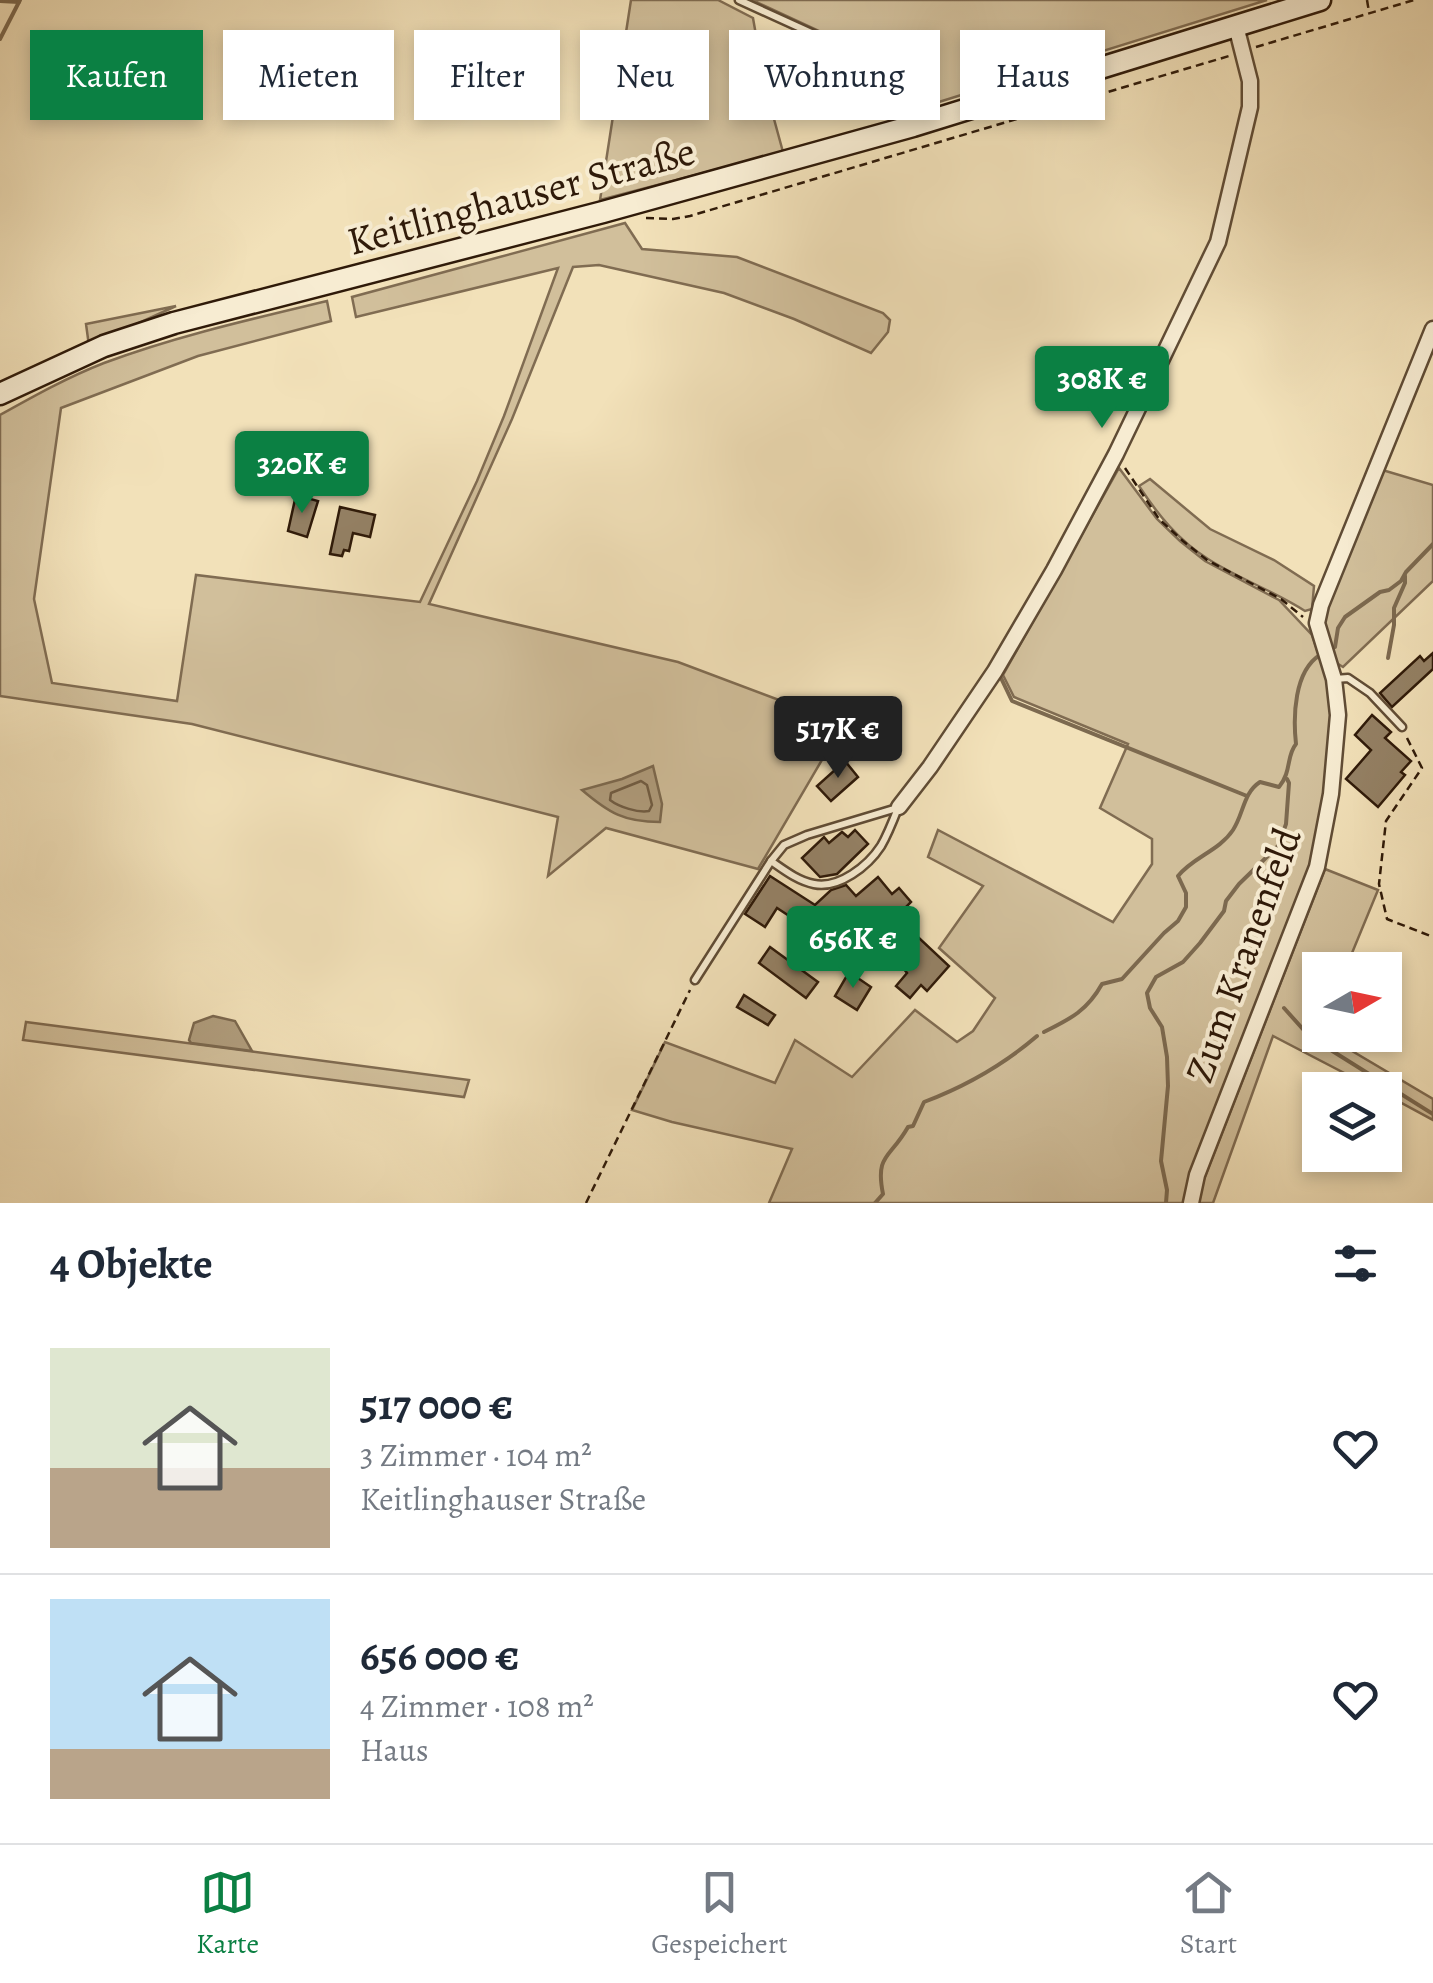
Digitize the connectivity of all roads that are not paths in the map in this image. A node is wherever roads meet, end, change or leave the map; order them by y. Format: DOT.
graph roads {
  1 [pos="739,0"];
  2 [pos="1320,0"];
  3 [pos="1236,26"];
  4 [pos="913,126"];
  5 [pos="1433,329"];
  6 [pos="0,394"];
  7 [pos="1334,679"];
  8 [pos="1402,727"];
  9 [pos="898,807"];
  10 [pos="771,862"];
  11 [pos="695,980"];
  12 [pos="1191,1203"];
  1 -- 4 [label="lane"];
  2 -- 3 [label="main road, Keitlinghauser Straße"];
  3 -- 4 [label="main road, Keitlinghauser Straße"];
  3 -- 9 [label="street"];
  4 -- 6 [label="main road, Keitlinghauser Straße"];
  5 -- 7 [label="street, Zum Kranenfeld"];
  7 -- 8 [label="lane"];
  7 -- 12 [label="street, Zum Kranenfeld"];
  9 -- 10 [label="lane"];
  9 -- 10 [label="lane"];
  10 -- 11 [label="lane"];
}
